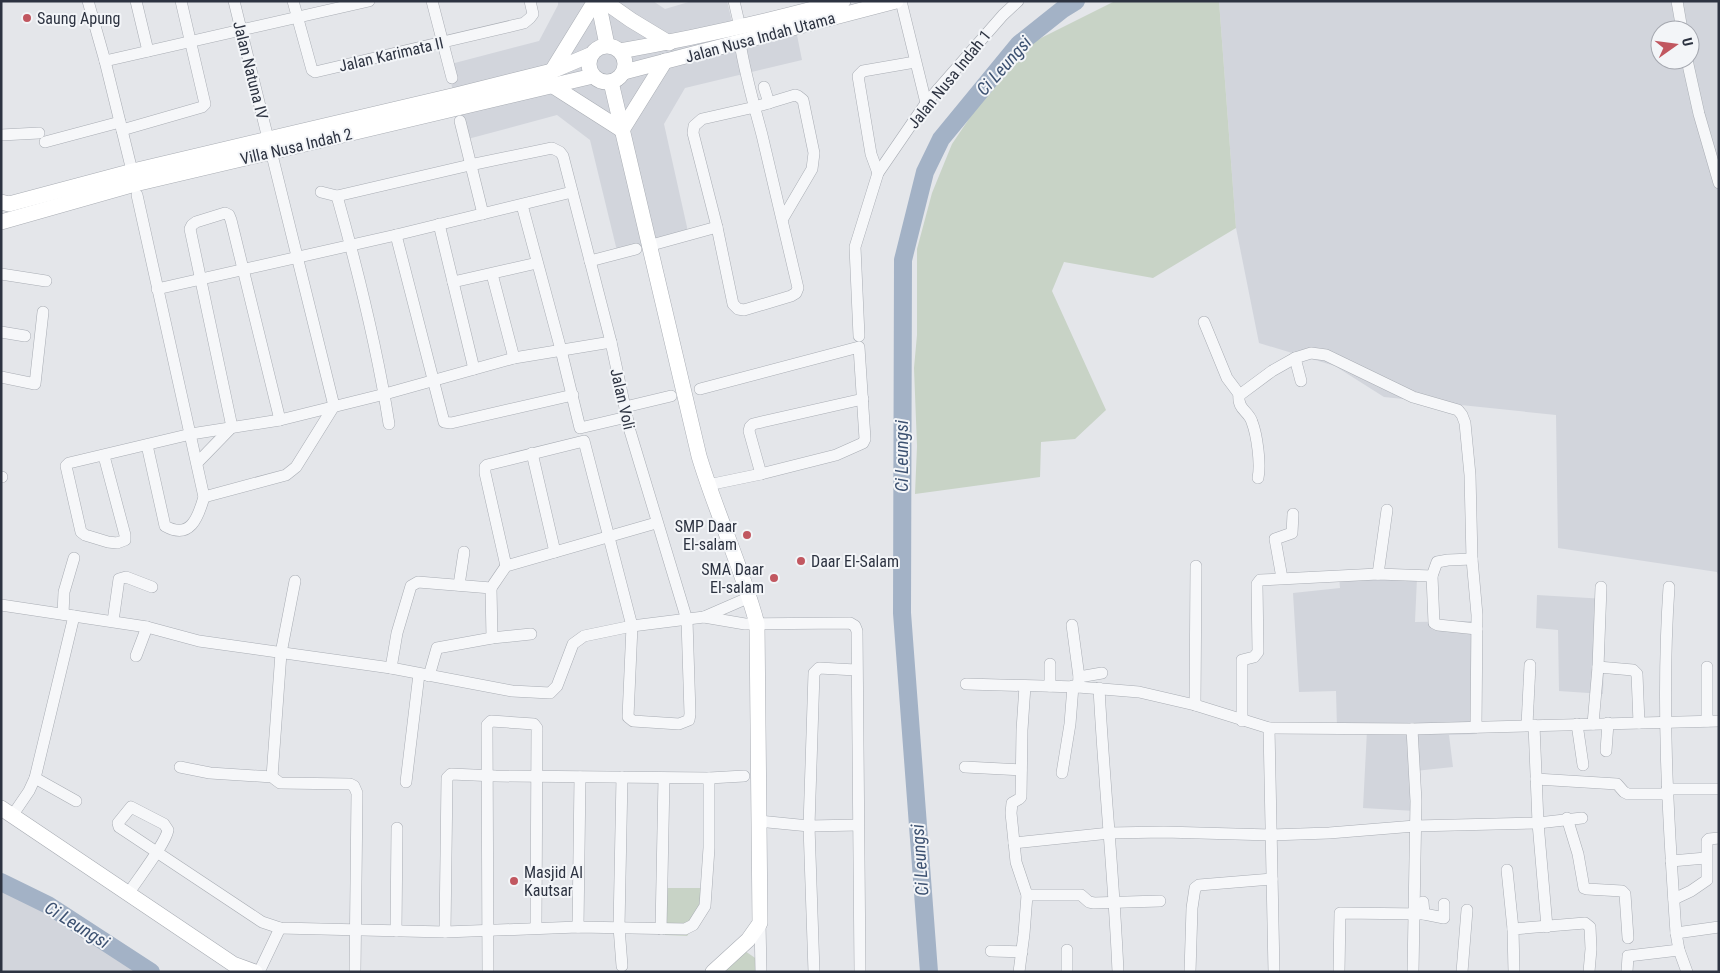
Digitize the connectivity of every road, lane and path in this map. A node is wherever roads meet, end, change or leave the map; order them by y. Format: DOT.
graph roads {
  1 [pos="88,1"];
  2 [pos="136,1"];
  3 [pos="182,1"];
  4 [pos="234,1"];
  5 [pos="293,1"];
  6 [pos="369,1"];
  7 [pos="432,1"];
  8 [pos="530,1"];
  9 [pos="597,1"];
  10 [pos="604,1"];
  11 [pos="734,1"];
  12 [pos="843,1"];
  13 [pos="896,1"];
  14 [pos="901,1"];
  15 [pos="1018,1"];
  16 [pos="1677,1"];
  17 [pos="344,4"];
  18 [pos="297,18"];
  19 [pos="1680,20"];
  20 [pos="740,27"];
  21 [pos="242,30"];
  22 [pos="192,41"];
  23 [pos="443,42"];
  24 [pos="669,42"];
  25 [pos="740,43"];
  26 [pos="613,48"];
  27 [pos="148,51"];
  28 [pos="590,55"];
  29 [pos="105,61"];
  30 [pos="665,61"];
  31 [pos="915,62"];
  32 [pos="552,70"];
  33 [pos="1689,70"];
  34 [pos="624,72"];
  35 [pos="593,76"];
  36 [pos="452,78"];
  37 [pos="611,82"];
  38 [pos="553,86"];
  39 [pos="764,87"];
  40 [pos="769,103"];
  41 [pos="926,103"];
  42 [pos="755,107"];
  43 [pos="460,121"];
  44 [pos="121,126"];
  45 [pos="622,130"];
  46 [pos="1,135"];
  47 [pos="269,145"];
  48 [pos="470,165"];
  49 [pos="878,173"];
  50 [pos="135,183"];
  51 [pos="1719,183"];
  52 [pos="321,192"];
  53 [pos="572,192"];
  54 [pos="337,196"];
  55 [pos="1,202"];
  56 [pos="522,205"];
  57 [pos="483,214"];
  58 [pos="782,220"];
  59 [pos="1,222"];
  60 [pos="439,224"];
  61 [pos="717,227"];
  62 [pos="396,235"];
  63 [pos="350,245"];
  64 [pos="642,248"];
  65 [pos="296,257"];
  66 [pos="590,261"];
  67 [pos="537,263"];
  68 [pos="244,270"];
  69 [pos="1,274"];
  70 [pos="492,274"];
  71 [pos="202,279"];
  72 [pos="46,281"];
  73 [pos="453,282"];
  74 [pos="157,289"];
  75 [pos="42,312"];
  76 [pos="1204,322"];
  77 [pos="1,332"];
  78 [pos="25,336"];
  79 [pos="859,336"];
  80 [pos="611,342"];
  81 [pos="561,350"];
  82 [pos="514,358"];
  83 [pos="1295,358"];
  84 [pos="474,368"];
  85 [pos="1,377"];
  86 [pos="432,381"];
  87 [pos="1301,381"];
  88 [pos="700,389"];
  89 [pos="386,394"];
  90 [pos="1239,394"];
  91 [pos="572,395"];
  92 [pos="671,396"];
  93 [pos="863,399"];
  94 [pos="334,406"];
  95 [pos="626,412"];
  96 [pos="280,420"];
  97 [pos="390,424"];
  98 [pos="232,427"];
  99 [pos="191,434"];
  100 [pos="147,445"];
  101 [pos="532,453"];
  102 [pos="104,456"];
  103 [pos="197,463"];
  104 [pos="761,474"];
  105 [pos="1258,478"];
  106 [pos="708,485"];
  107 [pos="204,498"];
  108 [pos="1387,510"];
  109 [pos="1293,514"];
  110 [pos="656,523"];
  111 [pos="608,537"];
  112 [pos="464,552"];
  113 [pos="554,552"];
  114 [pos="74,558"];
  115 [pos="1472,559"];
  116 [pos="506,566"];
  117 [pos="1196,566"];
  118 [pos="1378,574"];
  119 [pos="1432,576"];
  120 [pos="1282,578"];
  121 [pos="295,581"];
  122 [pos="459,585"];
  123 [pos="152,587"];
  124 [pos="1601,587"];
  125 [pos="1669,587"];
  126 [pos="491,588"];
  127 [pos="750,597"];
  128 [pos="1,605"];
  129 [pos="68,615"];
  130 [pos="704,617"];
  131 [pos="687,620"];
  132 [pos="113,622"];
  133 [pos="757,624"];
  134 [pos="1072,625"];
  135 [pos="632,626"];
  136 [pos="147,627"];
  137 [pos="1477,629"];
  138 [pos="531,634"];
  139 [pos="492,638"];
  140 [pos="282,653"];
  141 [pos="136,656"];
  142 [pos="1050,664"];
  143 [pos="1530,665"];
  144 [pos="1598,667"];
  145 [pos="1707,667"];
  146 [pos="391,668"];
  147 [pos="856,670"];
  148 [pos="1102,673"];
  149 [pos="424,675"];
  150 [pos="1077,683"];
  151 [pos="966,684"];
  152 [pos="1025,686"];
  153 [pos="1050,686"];
  154 [pos="1099,688"];
  155 [pos="1195,705"];
  156 [pos="1242,721"];
  157 [pos="1713,721"];
  158 [pos="1666,722"];
  159 [pos="1608,723"];
  160 [pos="1639,723"];
  161 [pos="1577,724"];
  162 [pos="1593,724"];
  163 [pos="1530,725"];
  164 [pos="1476,727"];
  165 [pos="1269,728"];
  166 [pos="1412,729"];
  167 [pos="1606,751"];
  168 [pos="1583,765"];
  169 [pos="180,767"];
  170 [pos="965,767"];
  171 [pos="1021,770"];
  172 [pos="1062,773"];
  173 [pos="488,776"];
  174 [pos="538,776"];
  175 [pos="744,776"];
  176 [pos="272,777"];
  177 [pos="580,777"];
  178 [pos="622,777"];
  179 [pos="35,778"];
  180 [pos="664,778"];
  181 [pos="709,778"];
  182 [pos="1536,779"];
  183 [pos="406,782"];
  184 [pos="1719,789"];
  185 [pos="1667,792"];
  186 [pos="76,800"];
  187 [pos="6,812"];
  188 [pos="1567,818"];
  189 [pos="1582,818"];
  190 [pos="758,821"];
  191 [pos="1538,823"];
  192 [pos="858,825"];
  193 [pos="809,826"];
  194 [pos="1415,826"];
  195 [pos="397,828"];
  196 [pos="1110,833"];
  197 [pos="1271,835"];
  198 [pos="1719,838"];
  199 [pos="1014,843"];
  200 [pos="1706,858"];
  201 [pos="1671,861"];
  202 [pos="1507,870"];
  203 [pos="1272,879"];
  204 [pos="128,894"];
  205 [pos="1027,895"];
  206 [pos="1674,900"];
  207 [pos="1160,901"];
  208 [pos="1423,902"];
  209 [pos="1115,903"];
  210 [pos="1444,904"];
  211 [pos="1467,910"];
  212 [pos="1419,914"];
  213 [pos="1444,918"];
  214 [pos="760,923"];
  215 [pos="1465,924"];
  216 [pos="619,926"];
  217 [pos="536,927"];
  218 [pos="578,927"];
  219 [pos="1547,927"];
  220 [pos="1719,927"];
  221 [pos="280,928"];
  222 [pos="489,929"];
  223 [pos="661,929"];
  224 [pos="1513,929"];
  225 [pos="356,930"];
  226 [pos="396,931"];
  227 [pos="445,932"];
  228 [pos="1676,932"];
  229 [pos="1628,938"];
  230 [pos="1067,950"];
  231 [pos="1679,950"];
  232 [pos="991,951"];
  233 [pos="1022,952"];
  234 [pos="622,966"];
  235 [pos="255,972"];
  236 [pos="259,972"];
  237 [pos="355,972"];
  238 [pos="488,972"];
  239 [pos="713,972"];
  240 [pos="760,972"];
  241 [pos="814,972"];
  242 [pos="860,972"];
  243 [pos="1019,972"];
  244 [pos="1067,972"];
  245 [pos="1118,972"];
  246 [pos="1190,972"];
  247 [pos="1274,972"];
  248 [pos="1339,972"];
  249 [pos="1413,972"];
  250 [pos="1462,972"];
  251 [pos="1514,972"];
  252 [pos="1590,972"];
  253 [pos="1627,972"];
  254 [pos="1687,972"];
  1 -- 29 [label="street"];
  2 -- 27 [label="street"];
  3 -- 22 [label="street"];
  4 -- 21 [label="street, Jalan Natuna IV"];
  5 -- 18 [label="street"];
  6 -- 17 [label="street"];
  7 -- 23 [label="street"];
  8 -- 23 [label="street, Jalan Karimata II"];
  9 -- 26 [label="street"];
  9 -- 32 [label="street"];
  10 -- 24 [label="street"];
  11 -- 20 [label="street"];
  12 -- 20 [label="street, Jalan Nusa Indah Utama"];
  13 -- 25 [label="street, Jalan Nusa Indah Utama"];
  14 -- 31 [label="street"];
  15 -- 41 [label="street, Jalan Nusa Indah 1"];
  16 -- 19 [label="street"];
  17 -- 18 [label="street"];
  18 -- 21 [label="street"];
  18 -- 23 [label="street, Jalan Karimata II"];
  20 -- 24 [label="street, Jalan Nusa Indah Utama"];
  21 -- 22 [label="street"];
  21 -- 47 [label="street, Jalan Natuna IV"];
  22 -- 27 [label="street"];
  22 -- 44 [label="street"];
  23 -- 36 [label="street"];
  24 -- 26 [label="street, Jalan Nusa Indah Utama"];
  25 -- 30 [label="street, Jalan Nusa Indah Utama"];
  25 -- 42 [label="street"];
  26 -- 28 [label="street"];
  26 -- 34 [label="street"];
  27 -- 29 [label="street"];
  28 -- 32 [label="street, Villa Nusa Indah 2"];
  28 -- 35 [label="street"];
  29 -- 44 [label="street"];
  30 -- 34 [label="street, Jalan Nusa Indah Utama"];
  30 -- 45 [label="street"];
  31 -- 41 [label="street"];
  31 -- 49 [label="street"];
  32 -- 47 [label="street, Villa Nusa Indah 2"];
  33 -- 51 [label="street"];
  34 -- 37 [label="street"];
  35 -- 37 [label="street"];
  35 -- 38 [label="street, Villa Nusa Indah 2"];
  37 -- 45 [label="street"];
  38 -- 45 [label="street"];
  38 -- 47 [label="street, Villa Nusa Indah 2"];
  39 -- 40 [label="street"];
  40 -- 42 [label="street"];
  40 -- 58 [label="street"];
  41 -- 49 [label="street, Jalan Nusa Indah 1"];
  42 -- 58 [label="street"];
  42 -- 61 [label="street"];
  43 -- 48 [label="street"];
  44 -- 46 [label="street"];
  44 -- 50 [label="street"];
  45 -- 64 [label="street"];
  47 -- 50 [label="street, Villa Nusa Indah 2"];
  47 -- 65 [label="street, Jalan Natuna IV"];
  48 -- 53 [label="street, Jalan Voli"];
  48 -- 54 [label="street, Jalan Voli"];
  48 -- 57 [label="street"];
  49 -- 79 [label="street, Jalan Nusa Indah 1"];
  50 -- 55 [label="street, Villa Nusa Indah 2"];
  50 -- 59 [label="street, Villa Nusa Indah 2"];
  50 -- 74 [label="street"];
  52 -- 54 [label="street, Jalan Voli"];
  53 -- 56 [label="street"];
  53 -- 66 [label="street, Jalan Voli"];
  54 -- 63 [label="street"];
  56 -- 57 [label="street"];
  56 -- 67 [label="street"];
  57 -- 60 [label="street"];
  58 -- 61 [label="street"];
  60 -- 62 [label="street"];
  60 -- 73 [label="street"];
  61 -- 64 [label="street"];
  62 -- 63 [label="street"];
  62 -- 86 [label="street"];
  63 -- 65 [label="street"];
  63 -- 89 [label="street"];
  64 -- 66 [label="street"];
  64 -- 106 [label="street"];
  65 -- 68 [label="street"];
  65 -- 94 [label="street, Jalan Natuna IV"];
  66 -- 80 [label="street, Jalan Voli"];
  67 -- 70 [label="street"];
  67 -- 81 [label="street"];
  68 -- 71 [label="street"];
  68 -- 71 [label="street"];
  68 -- 96 [label="street"];
  69 -- 72 [label="street"];
  70 -- 73 [label="street"];
  70 -- 82 [label="street"];
  71 -- 74 [label="street"];
  71 -- 98 [label="street"];
  73 -- 84 [label="street"];
  74 -- 99 [label="street"];
  75 -- 85 [label="street"];
  76 -- 90 [label="street"];
  77 -- 78 [label="street"];
  80 -- 81 [label="street"];
  80 -- 95 [label="street, Jalan Voli"];
  81 -- 82 [label="street"];
  81 -- 91 [label="street"];
  82 -- 84 [label="street"];
  83 -- 87 [label="street"];
  83 -- 90 [label="street"];
  83 -- 115 [label="street"];
  84 -- 86 [label="street"];
  86 -- 89 [label="street"];
  86 -- 91 [label="street"];
  88 -- 93 [label="street"];
  89 -- 94 [label="street"];
  89 -- 97 [label="street"];
  90 -- 105 [label="street"];
  91 -- 95 [label="street"];
  92 -- 95 [label="street"];
  93 -- 104 [label="street"];
  93 -- 104 [label="street"];
  94 -- 96 [label="street"];
  94 -- 107 [label="street"];
  95 -- 110 [label="street, Jalan Voli"];
  96 -- 98 [label="street"];
  98 -- 99 [label="street"];
  98 -- 103 [label="street"];
  99 -- 100 [label="street"];
  99 -- 103 [label="street"];
  100 -- 102 [label="street"];
  100 -- 107 [label="street"];
  101 -- 111 [label="street"];
  101 -- 113 [label="street"];
  101 -- 116 [label="street"];
  102 -- 102 [label="street"];
  103 -- 107 [label="street"];
  104 -- 106 [label="street"];
  106 -- 127 [label="street"];
  108 -- 118 [label="street"];
  109 -- 120 [label="street"];
  110 -- 111 [label="street"];
  110 -- 131 [label="street, Jalan Voli"];
  111 -- 113 [label="street"];
  111 -- 135 [label="street"];
  112 -- 122 [label="street"];
  113 -- 116 [label="street"];
  114 -- 129 [label="street"];
  115 -- 119 [label="street"];
  115 -- 137 [label="street"];
  116 -- 126 [label="street"];
  117 -- 155 [label="street"];
  118 -- 119 [label="street"];
  118 -- 120 [label="street"];
  119 -- 137 [label="street"];
  120 -- 156 [label="street"];
  121 -- 140 [label="street"];
  122 -- 126 [label="street"];
  122 -- 146 [label="street"];
  123 -- 132 [label="street"];
  124 -- 144 [label="street"];
  125 -- 158 [label="street"];
  126 -- 139 [label="street"];
  127 -- 130 [label="street"];
  127 -- 133 [label="street"];
  128 -- 129 [label="street"];
  129 -- 132 [label="street"];
  129 -- 179 [label="street"];
  130 -- 131 [label="street"];
  130 -- 133 [label="street"];
  131 -- 135 [label="street"];
  131 -- 135 [label="street, Jalan Voli"];
  132 -- 136 [label="street"];
  133 -- 147 [label="street"];
  133 -- 190 [label="street"];
  134 -- 150 [label="street"];
  135 -- 149 [label="street"];
  136 -- 140 [label="street"];
  136 -- 141 [label="street"];
  137 -- 164 [label="street"];
  138 -- 139 [label="street"];
  139 -- 149 [label="street"];
  140 -- 146 [label="street"];
  140 -- 176 [label="street"];
  142 -- 153 [label="street"];
  143 -- 163 [label="street"];
  144 -- 160 [label="street"];
  144 -- 162 [label="street"];
  145 -- 157 [label="street"];
  146 -- 149 [label="street"];
  147 -- 192 [label="street"];
  147 -- 193 [label="street"];
  148 -- 150 [label="street"];
  149 -- 183 [label="street"];
  150 -- 153 [label="street"];
  150 -- 154 [label="street"];
  150 -- 172 [label="street"];
  151 -- 152 [label="street"];
  152 -- 153 [label="street"];
  152 -- 171 [label="street"];
  154 -- 155 [label="street"];
  154 -- 196 [label="street"];
  155 -- 156 [label="street"];
  156 -- 165 [label="street"];
  157 -- 158 [label="street"];
  158 -- 160 [label="street"];
  158 -- 185 [label="street"];
  159 -- 160 [label="street"];
  159 -- 162 [label="street"];
  159 -- 167 [label="street"];
  161 -- 162 [label="street"];
  161 -- 163 [label="street"];
  161 -- 168 [label="street"];
  163 -- 164 [label="street"];
  163 -- 182 [label="street"];
  164 -- 166 [label="street"];
  165 -- 166 [label="street"];
  165 -- 197 [label="street"];
  166 -- 194 [label="street"];
  169 -- 176 [label="street"];
  170 -- 171 [label="street"];
  171 -- 199 [label="street"];
  173 -- 174 [label="street"];
  173 -- 174 [label="street"];
  173 -- 222 [label="street"];
  173 -- 227 [label="street"];
  174 -- 177 [label="street"];
  174 -- 217 [label="street"];
  175 -- 181 [label="street"];
  176 -- 225 [label="street"];
  177 -- 178 [label="street"];
  177 -- 218 [label="street"];
  178 -- 180 [label="street"];
  178 -- 216 [label="street"];
  179 -- 186 [label="street"];
  179 -- 187 [label="street"];
  180 -- 181 [label="street"];
  180 -- 223 [label="street"];
  181 -- 223 [label="street"];
  182 -- 185 [label="street"];
  182 -- 191 [label="street"];
  184 -- 185 [label="street"];
  185 -- 201 [label="street"];
  187 -- 204 [label="street"];
  188 -- 189 [label="street"];
  188 -- 191 [label="street"];
  188 -- 229 [label="street"];
  190 -- 193 [label="street"];
  190 -- 214 [label="street"];
  191 -- 194 [label="street"];
  191 -- 219 [label="street"];
  192 -- 193 [label="street"];
  192 -- 242 [label="street"];
  193 -- 241 [label="street"];
  194 -- 197 [label="street"];
  194 -- 212 [label="street"];
  195 -- 226 [label="street"];
  196 -- 197 [label="street"];
  196 -- 199 [label="street"];
  196 -- 209 [label="street"];
  197 -- 203 [label="street"];
  198 -- 200 [label="street"];
  199 -- 205 [label="street"];
  200 -- 201 [label="street"];
  200 -- 206 [label="street"];
  201 -- 206 [label="street"];
  202 -- 224 [label="street"];
  203 -- 246 [label="street"];
  203 -- 247 [label="street"];
  204 -- 221 [label="street"];
  204 -- 235 [label="street"];
  205 -- 209 [label="street"];
  205 -- 233 [label="street"];
  206 -- 228 [label="street"];
  207 -- 209 [label="street"];
  208 -- 212 [label="street"];
  209 -- 245 [label="street"];
  210 -- 213 [label="street"];
  211 -- 215 [label="street"];
  212 -- 213 [label="street"];
  212 -- 248 [label="street"];
  212 -- 249 [label="street"];
  213 -- 215 [label="street"];
  214 -- 239 [label="street"];
  214 -- 240 [label="street"];
  215 -- 250 [label="street"];
  216 -- 218 [label="street"];
  216 -- 223 [label="street"];
  216 -- 234 [label="street"];
  217 -- 218 [label="street"];
  217 -- 222 [label="street"];
  219 -- 224 [label="street"];
  219 -- 252 [label="street"];
  220 -- 228 [label="street"];
  221 -- 225 [label="street"];
  221 -- 236 [label="street"];
  222 -- 227 [label="street"];
  222 -- 238 [label="street"];
  224 -- 251 [label="street"];
  225 -- 226 [label="street"];
  225 -- 237 [label="street"];
  226 -- 227 [label="street"];
  228 -- 231 [label="street"];
  230 -- 244 [label="street"];
  231 -- 253 [label="street"];
  231 -- 254 [label="street"];
  232 -- 233 [label="street"];
  233 -- 243 [label="street"];
}
